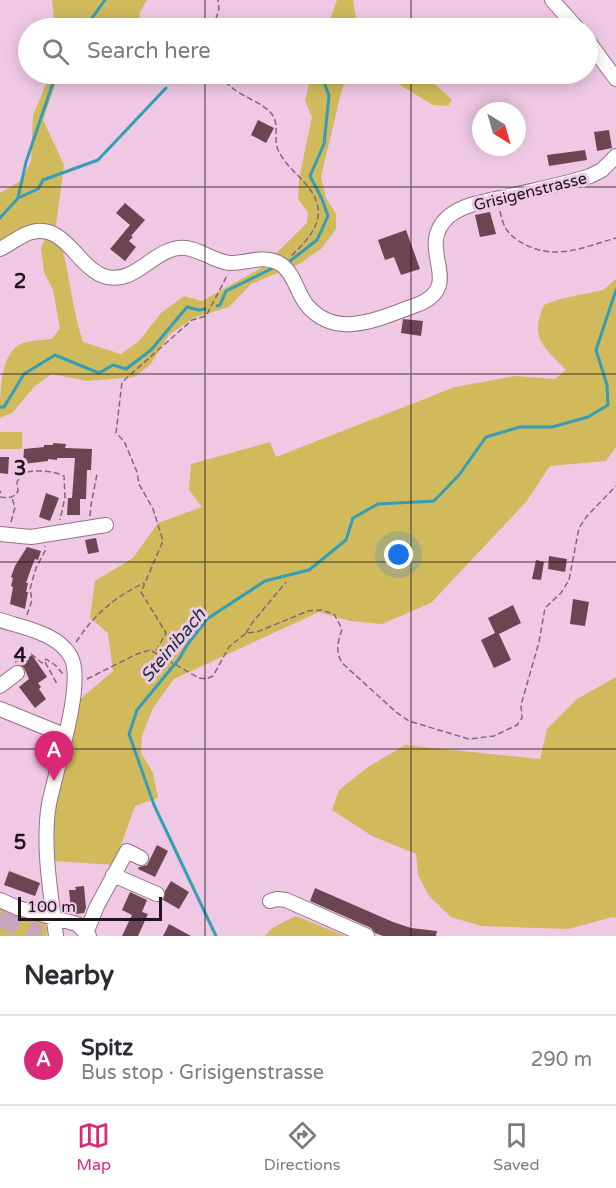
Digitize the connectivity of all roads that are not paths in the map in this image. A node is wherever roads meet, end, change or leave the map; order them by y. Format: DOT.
graph roads {
  1 [pos="552,0"];
  2 [pos="568,18"];
  3 [pos="598,55"];
  4 [pos="616,80"];
  5 [pos="616,156"];
  6 [pos="0,249"];
  7 [pos="106,525"];
  8 [pos="5,530"];
  9 [pos="0,620"];
  10 [pos="15,668"];
  11 [pos="0,686"];
  12 [pos="0,709"];
  13 [pos="64,735"];
  14 [pos="141,858"];
  15 [pos="113,875"];
  16 [pos="157,894"];
  17 [pos="0,900"];
  18 [pos="270,901"];
  19 [pos="54,918"];
  20 [pos="87,934"];
  21 [pos="56,936"];
  22 [pos="367,936"];
  1 -- 2 [label="street"];
  3 -- 4 [label="street"];
  5 -- 6 [label="street, Grisigenstrasse"];
  7 -- 8 [label="street"];
  9 -- 13 [label="street"];
  10 -- 11 [label="street"];
  12 -- 13 [label="street"];
  13 -- 19 [label="street"];
  14 -- 15 [label="street"];
  15 -- 16 [label="street"];
  15 -- 20 [label="street"];
  17 -- 19 [label="street"];
  18 -- 22 [label="street"];
  19 -- 20 [label="street"];
  19 -- 21 [label="street"];
}
